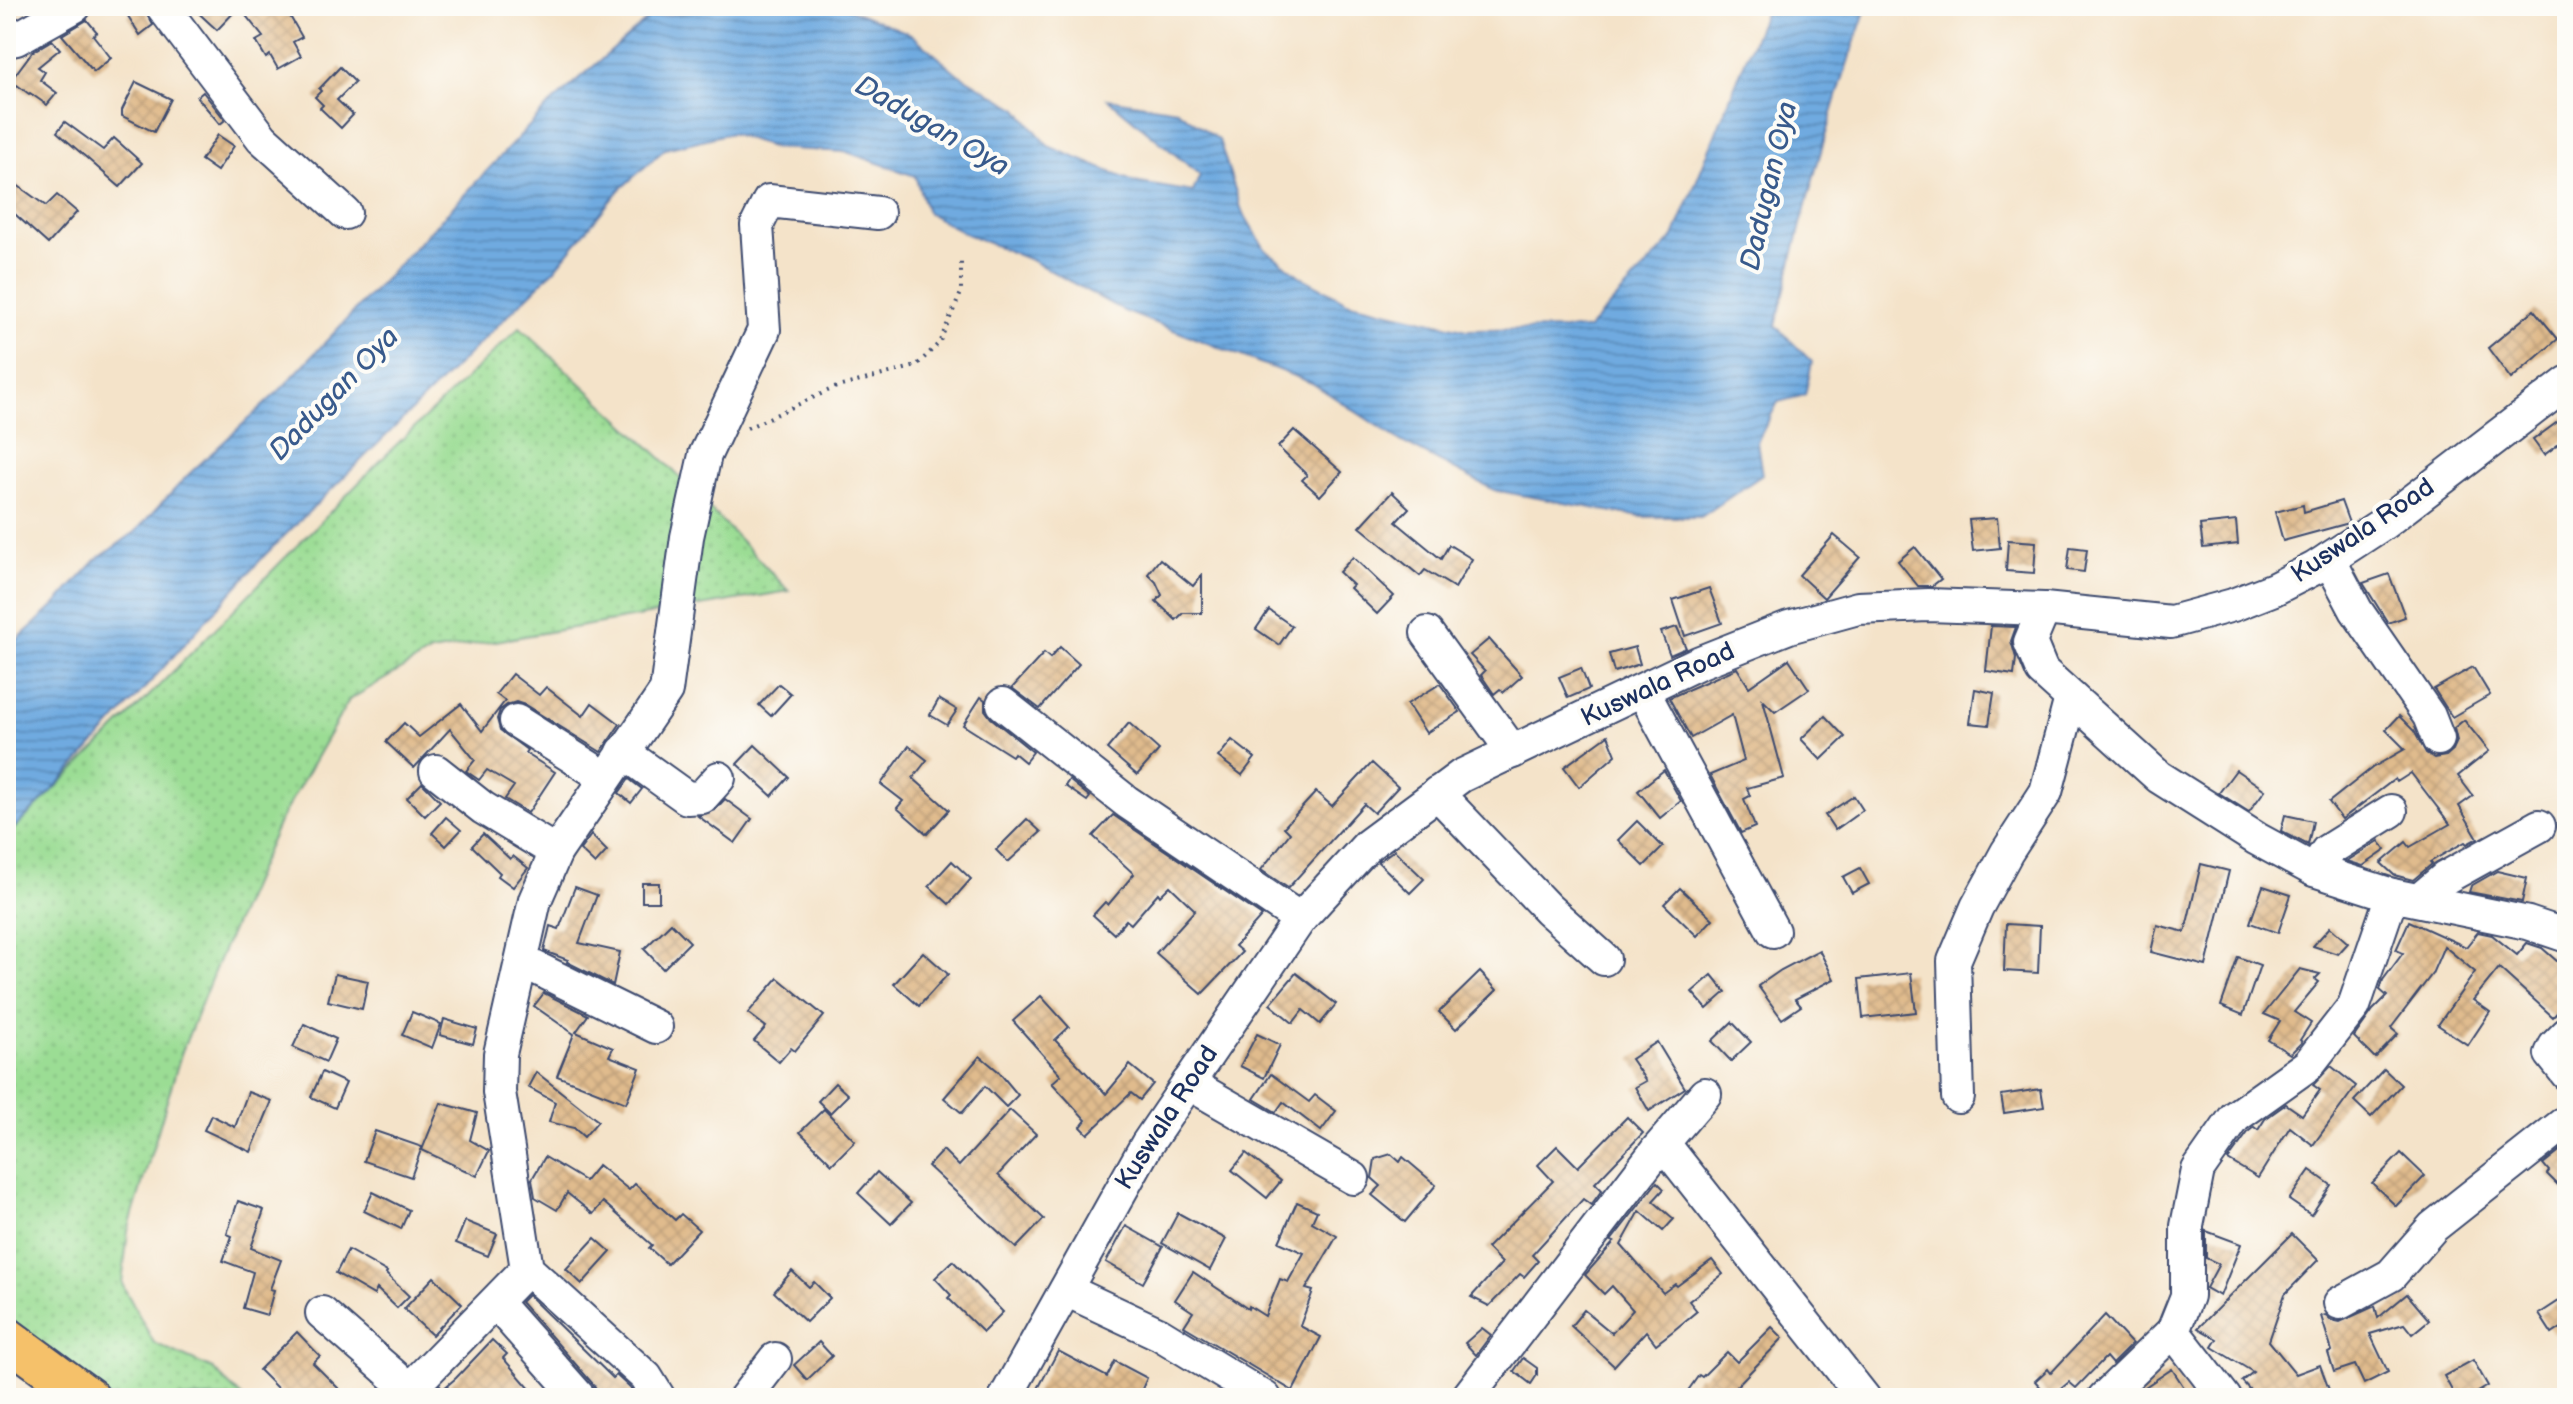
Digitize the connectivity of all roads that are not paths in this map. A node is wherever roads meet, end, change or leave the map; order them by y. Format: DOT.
graph roads {
  1 [pos="75,6"];
  2 [pos="162,6"];
  3 [pos="6,41"];
  4 [pos="345,213"];
  5 [pos="878,213"];
  6 [pos="2567,383"];
  7 [pos="2329,559"];
  8 [pos="2044,609"];
  9 [pos="1427,633"];
  10 [pos="1643,691"];
  11 [pos="2071,698"];
  12 [pos="1003,704"];
  13 [pos="516,721"];
  14 [pos="2438,739"];
  15 [pos="1513,752"];
  16 [pos="614,765"];
  17 [pos="436,771"];
  18 [pos="719,778"];
  19 [pos="1437,793"];
  20 [pos="2391,811"];
  21 [pos="2539,826"];
  22 [pos="556,852"];
  23 [pos="2314,870"];
  24 [pos="2405,897"];
  25 [pos="1300,919"];
  26 [pos="1773,931"];
  27 [pos="2567,936"];
  28 [pos="1604,959"];
  29 [pos="522,961"];
  30 [pos="656,1027"];
  31 [pos="2567,1034"];
  32 [pos="2567,1074"];
  33 [pos="1188,1083"];
  34 [pos="1705,1094"];
  35 [pos="1958,1097"];
  36 [pos="2566,1125"];
  37 [pos="1657,1150"];
  38 [pos="1353,1178"];
  39 [pos="527,1269"];
  40 [pos="1066,1290"];
  41 [pos="496,1303"];
  42 [pos="2340,1303"];
  43 [pos="322,1313"];
  44 [pos="2173,1331"];
  45 [pos="6,1337"];
  46 [pos="775,1359"];
  47 [pos="405,1393"];
  48 [pos="89,1398"];
  49 [pos="580,1398"];
  50 [pos="659,1398"];
  51 [pos="745,1398"];
  52 [pos="1005,1398"];
  53 [pos="1265,1398"];
  54 [pos="1467,1398"];
  55 [pos="1864,1398"];
  56 [pos="2104,1398"];
  57 [pos="2225,1398"];
  1 -- 3 [label="street"];
  2 -- 4 [label="street"];
  5 -- 16 [label="street"];
  6 -- 7 [label="street, Kuswala Road"];
  7 -- 8 [label="street, Kuswala Road"];
  7 -- 14 [label="street"];
  8 -- 10 [label="street, Kuswala Road"];
  8 -- 11 [label="street"];
  9 -- 15 [label="street"];
  10 -- 15 [label="street, Kuswala Road"];
  10 -- 26 [label="street"];
  11 -- 23 [label="street"];
  11 -- 35 [label="street"];
  12 -- 25 [label="street"];
  13 -- 16 [label="street"];
  15 -- 19 [label="street, Kuswala Road"];
  16 -- 18 [label="street"];
  16 -- 22 [label="street"];
  17 -- 22 [label="street"];
  19 -- 25 [label="street, Kuswala Road"];
  19 -- 28 [label="street"];
  20 -- 23 [label="street"];
  21 -- 24 [label="street"];
  22 -- 29 [label="street"];
  23 -- 24 [label="street"];
  24 -- 27 [label="street"];
  24 -- 44 [label="street"];
  25 -- 33 [label="street, Kuswala Road"];
  29 -- 30 [label="street"];
  29 -- 39 [label="street"];
  31 -- 32 [label="street"];
  33 -- 38 [label="street"];
  33 -- 40 [label="street, Kuswala Road"];
  34 -- 37 [label="street"];
  36 -- 42 [label="street"];
  37 -- 54 [label="street"];
  37 -- 55 [label="street"];
  39 -- 41 [label="street"];
  39 -- 50 [label="street"];
  40 -- 52 [label="street, Kuswala Road"];
  40 -- 53 [label="street"];
  41 -- 47 [label="street"];
  41 -- 49 [label="street"];
  43 -- 47 [label="street"];
  44 -- 56 [label="street"];
  44 -- 57 [label="street"];
  45 -- 48 [label="main road"];
  46 -- 51 [label="street"];
}
